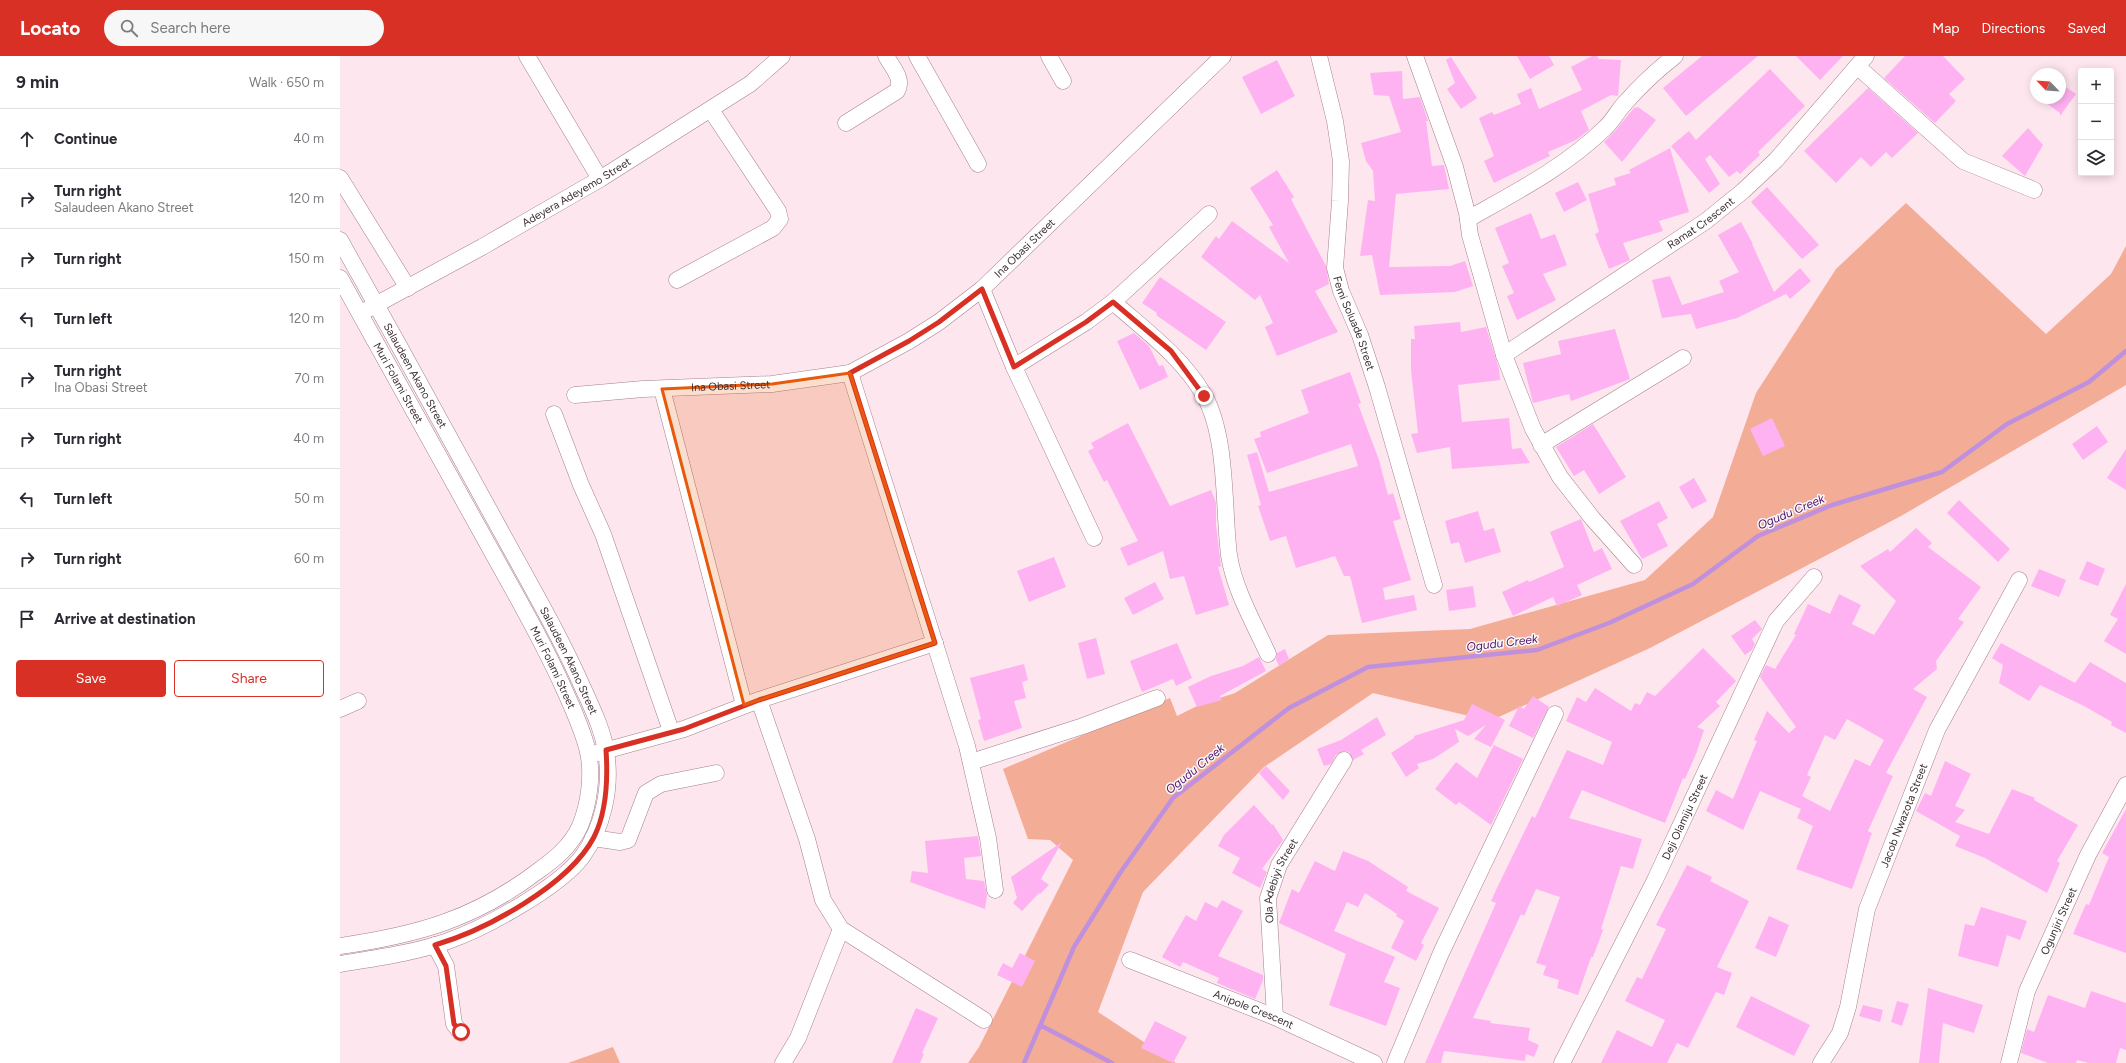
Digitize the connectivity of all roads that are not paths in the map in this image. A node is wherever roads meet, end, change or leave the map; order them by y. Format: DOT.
graph roads {
  1 [pos="527,56"];
  2 [pos="782,56"];
  3 [pos="886,56"];
  4 [pos="917,56"];
  5 [pos="1049,56"];
  6 [pos="1223,56"];
  7 [pos="1319,56"];
  8 [pos="1415,56"];
  9 [pos="1675,56"];
  10 [pos="1862,61"];
  11 [pos="1063,81"];
  12 [pos="711,110"];
  13 [pos="846,123"];
  14 [pos="978,164"];
  15 [pos="340,178"];
  16 [pos="600,179"];
  17 [pos="2034,190"];
  18 [pos="1209,214"];
  19 [pos="1468,220"];
  20 [pos="340,240"];
  21 [pos="340,278"];
  22 [pos="677,280"];
  23 [pos="408,288"];
  24 [pos="982,289"];
  25 [pos="1113,302"];
  26 [pos="377,305"];
  27 [pos="360,313"];
  28 [pos="1504,355"];
  29 [pos="1683,358"];
  30 [pos="1014,367"];
  31 [pos="850,373"];
  32 [pos="662,389"];
  33 [pos="576,395"];
  34 [pos="554,414"];
  35 [pos="1541,445"];
  36 [pos="1094,538"];
  37 [pos="1634,565"];
  38 [pos="1814,577"];
  39 [pos="2019,580"];
  40 [pos="1434,585"];
  41 [pos="935,643"];
  42 [pos="1268,654"];
  43 [pos="1157,698"];
  44 [pos="759,700"];
  45 [pos="358,701"];
  46 [pos="744,705"];
  47 [pos="340,709"];
  48 [pos="1556,714"];
  49 [pos="672,731"];
  50 [pos="606,750"];
  51 [pos="589,756"];
  52 [pos="1344,760"];
  53 [pos="971,762"];
  54 [pos="716,773"];
  55 [pos="2126,786"];
  56 [pos="594,838"];
  57 [pos="563,851"];
  58 [pos="575,864"];
  59 [pos="995,890"];
  60 [pos="841,929"];
  61 [pos="435,945"];
  62 [pos="340,946"];
  63 [pos="1130,960"];
  64 [pos="340,964"];
  65 [pos="1275,1017"];
  66 [pos="984,1020"];
  67 [pos="461,1032"];
  68 [pos="783,1063"];
  69 [pos="1374,1063"];
  70 [pos="1395,1063"];
  71 [pos="1562,1063"];
  72 [pos="1821,1063"];
  73 [pos="2010,1063"];
  1 -- 16 [label="street"];
  2 -- 12 [label="street, Adeyera Adeyemo Street"];
  3 -- 13 [label="street"];
  4 -- 14 [label="street"];
  5 -- 11 [label="street"];
  6 -- 24 [label="street, Ina Obasi Street"];
  7 -- 40 [label="street, Femi Soluade Street"];
  8 -- 19 [label="street"];
  9 -- 19 [label="street"];
  10 -- 17 [label="street"];
  10 -- 28 [label="street, Ramat Crescent"];
  12 -- 16 [label="street, Adeyera Adeyemo Street"];
  12 -- 22 [label="street"];
  15 -- 23 [label="street"];
  16 -- 23 [label="street, Adeyera Adeyemo Street"];
  18 -- 25 [label="street"];
  19 -- 28 [label="street"];
  20 -- 26 [label="street, Salaudeen Akano Street"];
  21 -- 27 [label="street, Muri Folami Street"];
  23 -- 26 [label="street, Adeyera Adeyemo Street"];
  24 -- 30 [label="street"];
  24 -- 31 [label="street, Ina Obasi Street"];
  25 -- 30 [label="street"];
  25 -- 42 [label="street"];
  26 -- 27 [label="street, Adeyera Adeyemo Street"];
  26 -- 50 [label="street, Salaudeen Akano Street"];
  27 -- 51 [label="street, Muri Folami Street"];
  28 -- 35 [label="street"];
  29 -- 35 [label="street"];
  30 -- 36 [label="street"];
  31 -- 32 [label="street, Ina Obasi Street"];
  31 -- 41 [label="street"];
  32 -- 33 [label="street, Ina Obasi Street"];
  32 -- 46 [label="street"];
  34 -- 49 [label="street"];
  35 -- 37 [label="street"];
  38 -- 71 [label="street, Deji Olamiju Street"];
  39 -- 72 [label="street, Jacob Nwazota Street"];
  41 -- 44 [label="street"];
  41 -- 53 [label="street"];
  43 -- 53 [label="street"];
  44 -- 46 [label="street"];
  44 -- 60 [label="street"];
  45 -- 47 [label="street"];
  46 -- 49 [label="street"];
  48 -- 70 [label="street"];
  49 -- 50 [label="street"];
  50 -- 51 [label="street"];
  50 -- 56 [label="street, Salaudeen Akano Street"];
  51 -- 57 [label="street, Muri Folami Street"];
  52 -- 65 [label="street, Ola Adebiyi Street"];
  53 -- 59 [label="street"];
  54 -- 56 [label="street"];
  55 -- 73 [label="street, Ogunjiri Street"];
  56 -- 58 [label="street, Salaudeen Akano Street"];
  57 -- 58 [label="street"];
  57 -- 62 [label="street, Muri Folami Street"];
  58 -- 61 [label="street, Salaudeen Akano Street"];
  60 -- 66 [label="street"];
  60 -- 68 [label="street"];
  61 -- 64 [label="street, Salaudeen Akano Street"];
  61 -- 67 [label="street"];
  63 -- 65 [label="street, Anipole Crescent"];
  65 -- 69 [label="street, Anipole Crescent"];
}
